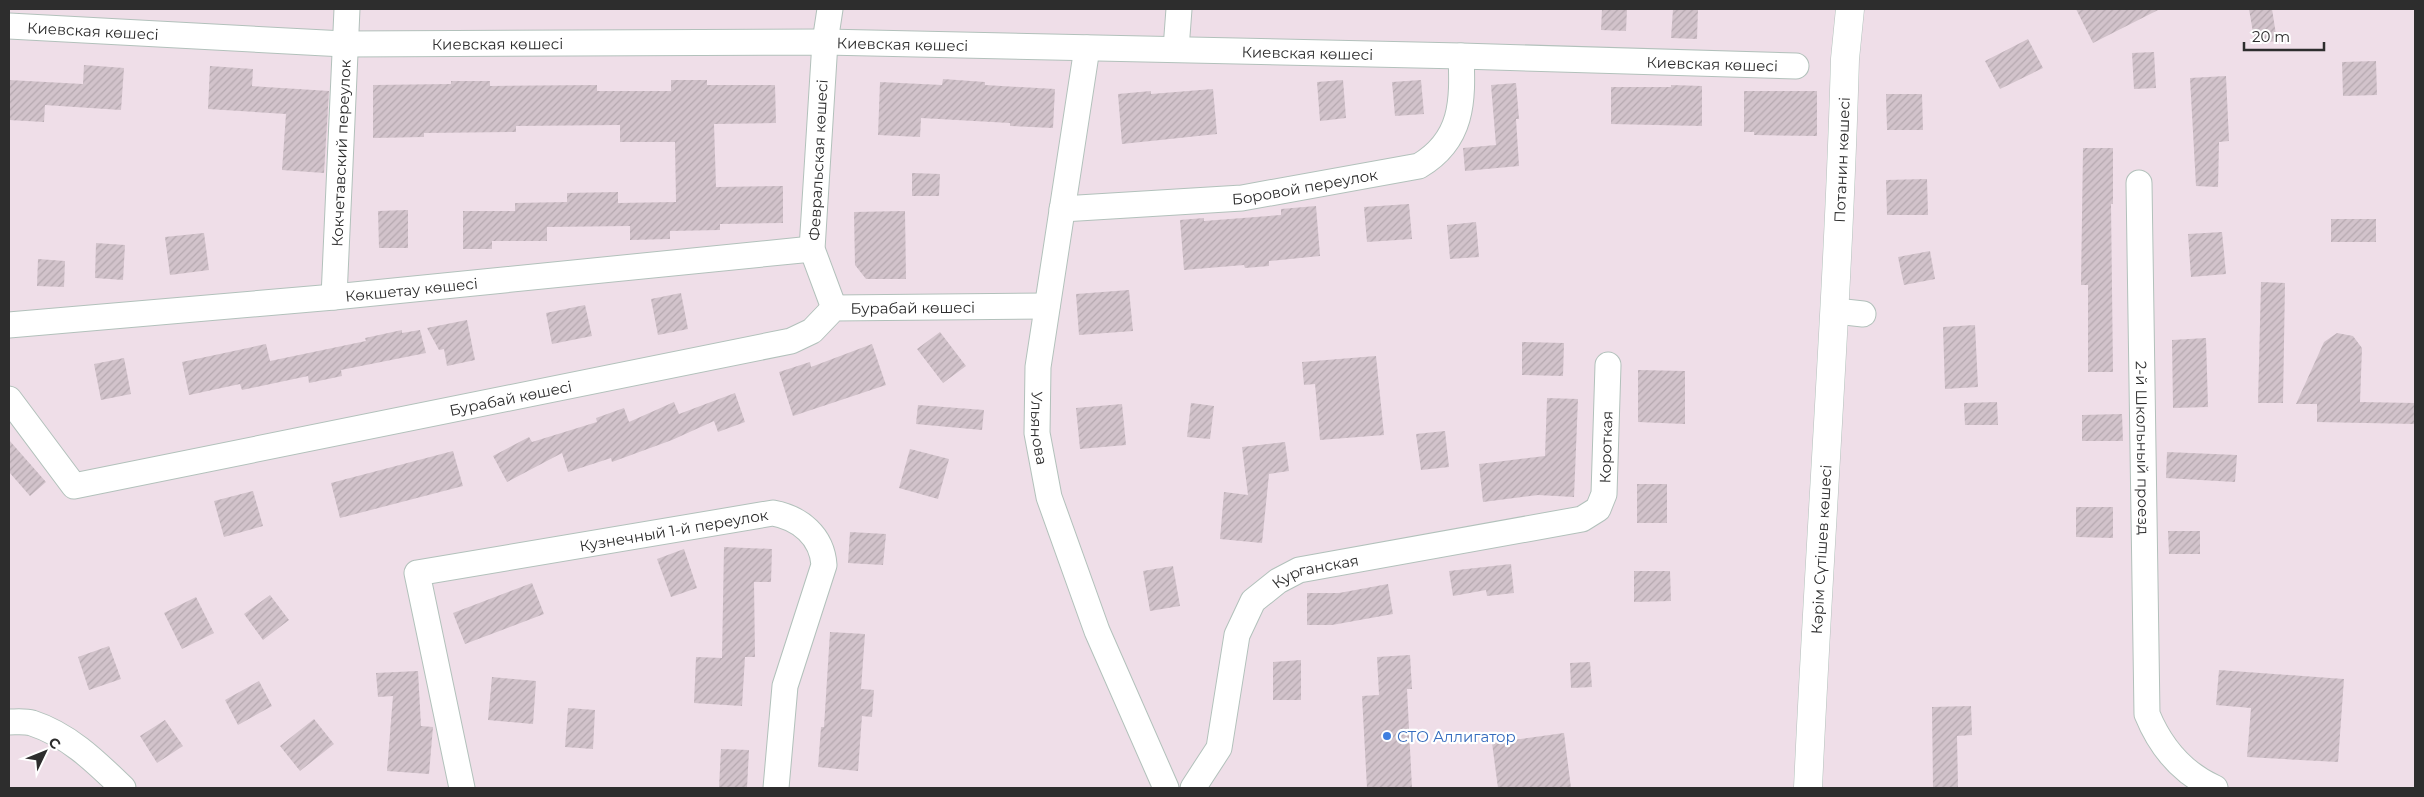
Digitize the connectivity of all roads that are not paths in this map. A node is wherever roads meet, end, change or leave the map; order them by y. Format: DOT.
graph roads {
  1 [pos="346,9"];
  2 [pos="830,9"];
  3 [pos="1180,9"];
  4 [pos="1850,9"];
  5 [pos="9,26"];
  6 [pos="825,42"];
  7 [pos="344,44"];
  8 [pos="1087,48"];
  9 [pos="1176,49"];
  10 [pos="1461,56"];
  11 [pos="1796,66"];
  12 [pos="2139,183"];
  13 [pos="1062,209"];
  14 [pos="812,249"];
  15 [pos="334,297"];
  16 [pos="1047,306"];
  17 [pos="834,308"];
  18 [pos="1836,311"];
  19 [pos="1863,314"];
  20 [pos="9,325"];
  21 [pos="1608,366"];
  22 [pos="9,399"];
  23 [pos="1582,519"];
  24 [pos="9,722"];
  25 [pos="122,788"];
  26 [pos="462,788"];
  27 [pos="776,788"];
  28 [pos="1166,788"];
  29 [pos="1193,788"];
  30 [pos="1808,788"];
  31 [pos="2215,788"];
  1 -- 7 [label="street, Кокчетавский переулок"];
  2 -- 6 [label="street, Февральская көшесі"];
  3 -- 9 [label="street"];
  4 -- 18 [label="main road, Потанин көшесі"];
  5 -- 7 [label="street, Киевская көшесі"];
  6 -- 7 [label="street, Киевская көшесі"];
  6 -- 8 [label="street, Киевская көшесі"];
  6 -- 14 [label="street, Февральская көшесі"];
  7 -- 15 [label="street, Кокчетавский переулок"];
  8 -- 9 [label="street, Киевская көшесі"];
  8 -- 13 [label="street, Ульянова"];
  9 -- 10 [label="street, Киевская көшесі"];
  10 -- 11 [label="street, Киевская көшесі"];
  10 -- 13 [label="street, Боровой переулок"];
  12 -- 31 [label="street, 2-й Школьный проезд"];
  13 -- 16 [label="street, Ульянова"];
  14 -- 15 [label="street, Көкшетау көшесі"];
  14 -- 17 [label="street, Февральская көшесі"];
  15 -- 20 [label="street, Көкшетау көшесі"];
  16 -- 17 [label="street, Бурабай көшесі"];
  16 -- 28 [label="street, Ульянова"];
  17 -- 22 [label="street, Бурабай көшесі"];
  18 -- 19 [label="street"];
  18 -- 30 [label="main road, Кәрім Сүтішев көшесі"];
  21 -- 23 [label="street, Короткая"];
  23 -- 29 [label="street, Курганская"];
  24 -- 25 [label="street"];
  26 -- 27 [label="street, Кузнечный 1-й переулок"];
}
